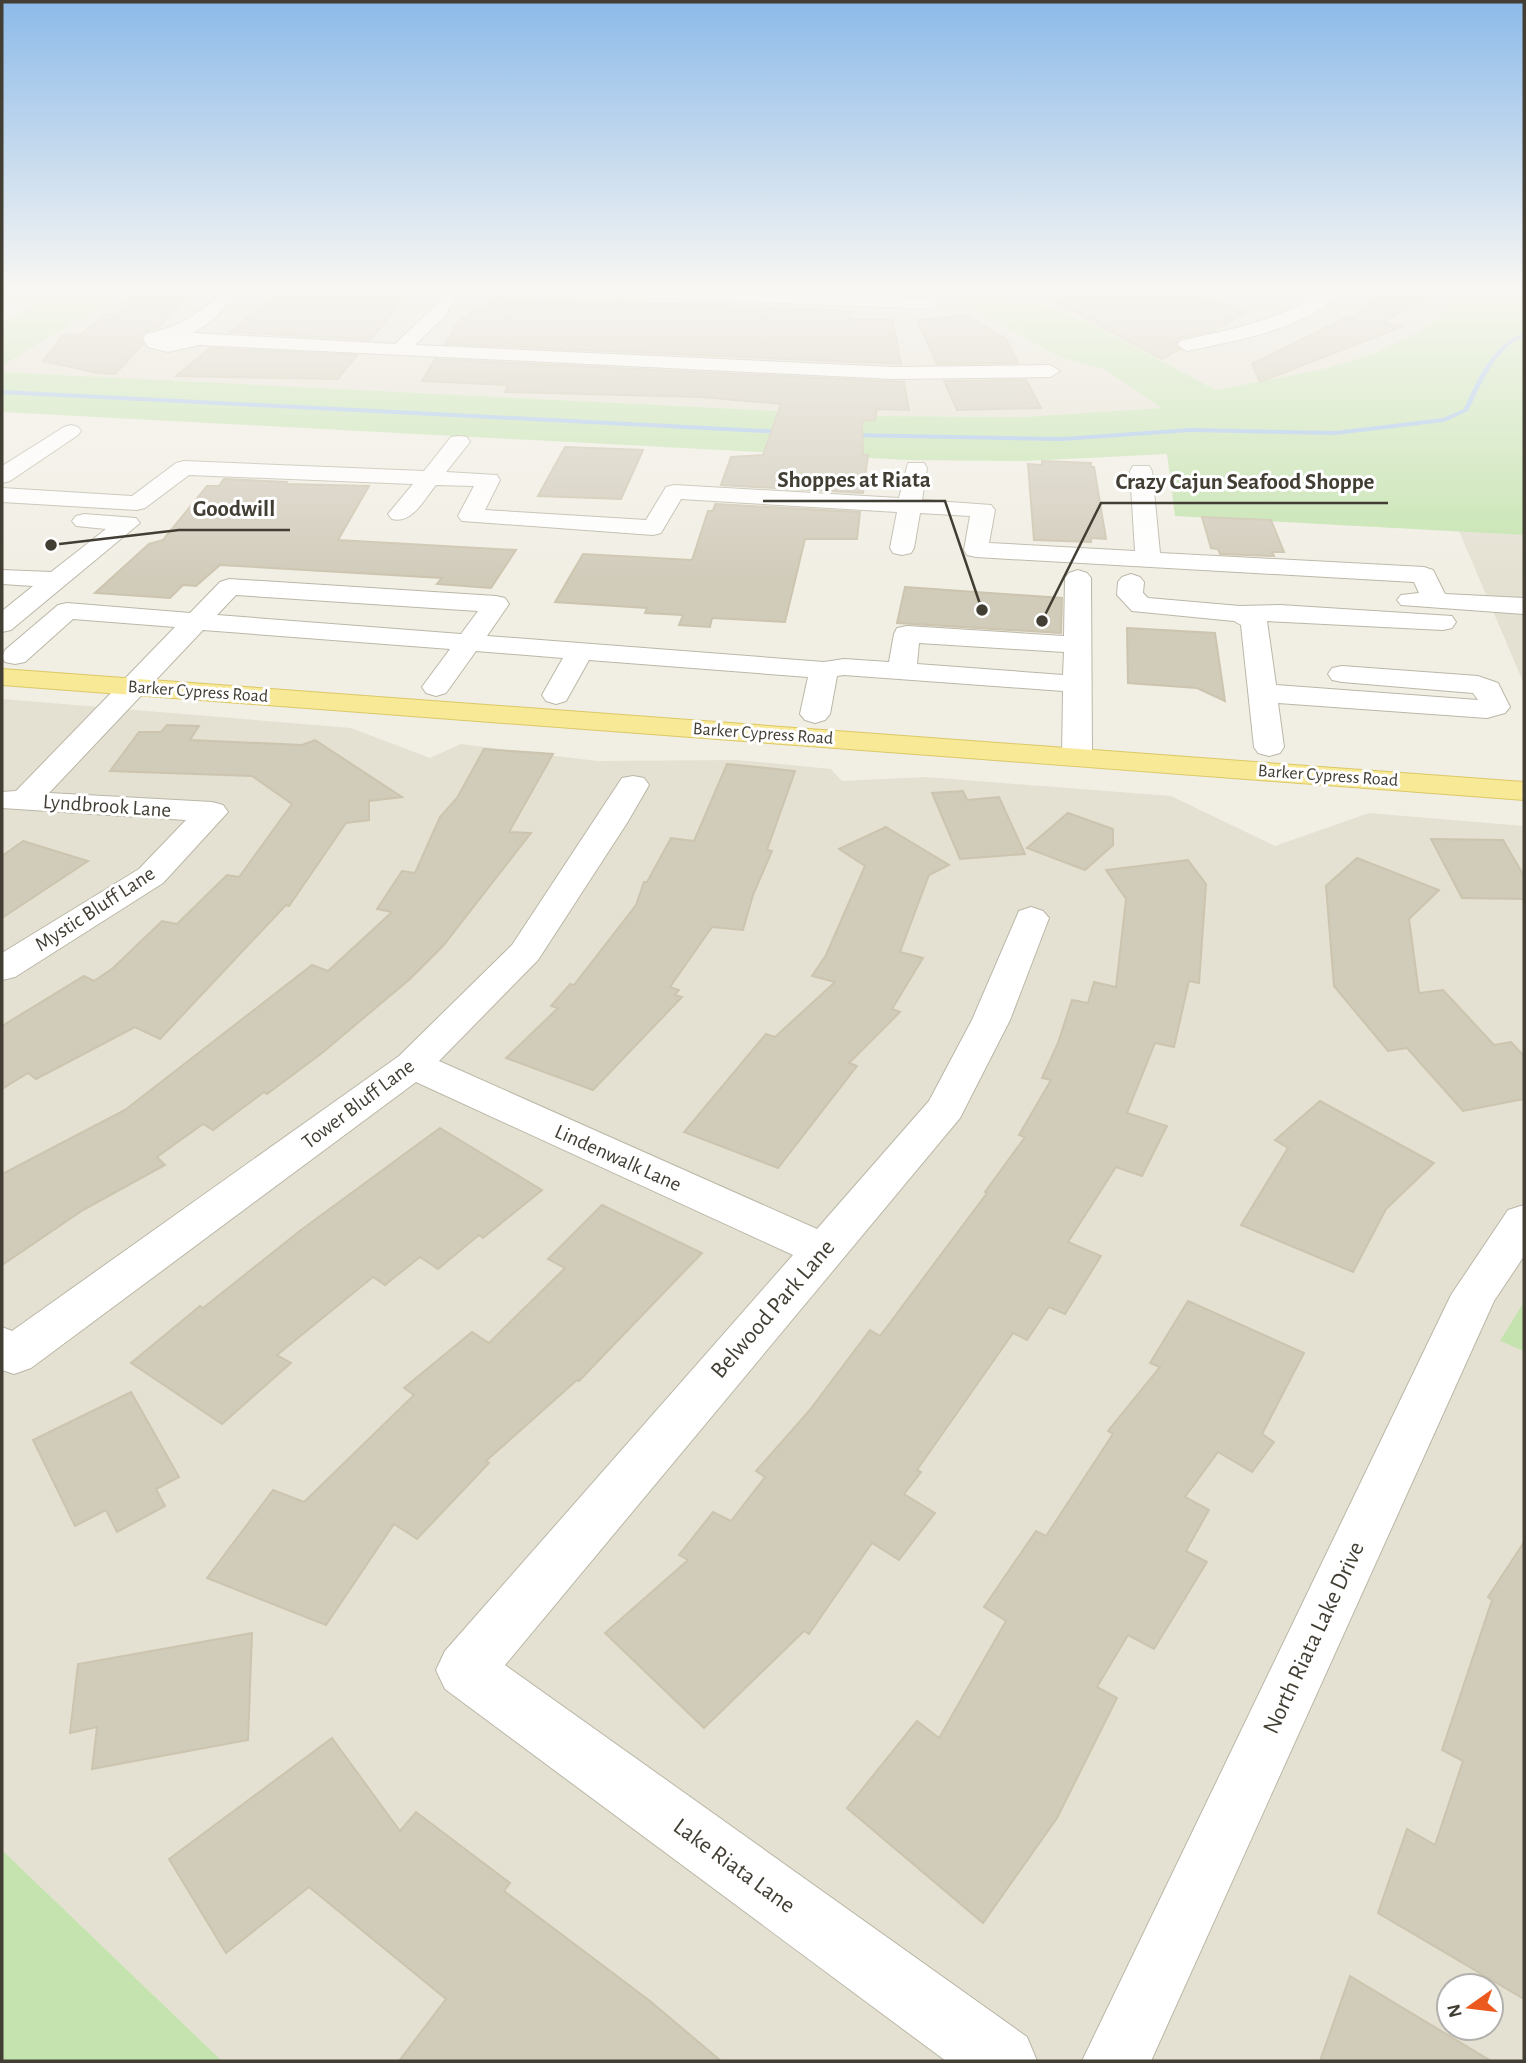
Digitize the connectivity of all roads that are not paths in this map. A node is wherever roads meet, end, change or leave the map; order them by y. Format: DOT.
graph roads {
  1 [pos="71,431"];
  2 [pos="459,442"];
  3 [pos="213,446"];
  4 [pos="184,468"];
  5 [pos="916,468"];
  6 [pos="1141,471"];
  7 [pos="2,476"];
  8 [pos="428,478"];
  9 [pos="2,495"];
  10 [pos="908,506"];
  11 [pos="400,514"];
  12 [pos="2,516"];
  13 [pos="902,548"];
  14 [pos="1148,559"];
  15 [pos="982,573"];
  16 [pos="2,577"];
  17 [pos="1078,579"];
  18 [pos="57,580"];
  19 [pos="1131,582"];
  20 [pos="1436,602"];
  21 [pos="1524,606"];
  22 [pos="8,614"];
  23 [pos="1240,614"];
  24 [pos="198,621"];
  25 [pos="1476,624"];
  26 [pos="470,641"];
  27 [pos="1077,645"];
  28 [pos="581,650"];
  29 [pos="1337,656"];
  30 [pos="6,663"];
  31 [pos="156,666"];
  32 [pos="824,670"];
  33 [pos="902,671"];
  34 [pos="1077,684"];
  35 [pos="135,687"];
  36 [pos="436,687"];
  37 [pos="1263,693"];
  38 [pos="547,706"];
  39 [pos="815,714"];
  40 [pos="1077,745"];
  41 [pos="1269,747"];
  42 [pos="1524,764"];
  43 [pos="633,785"];
  44 [pos="1524,790"];
  45 [pos="13,800"];
  46 [pos="212,812"];
  47 [pos="1031,919"];
  48 [pos="2,969"];
  49 [pos="413,1065"];
  50 [pos="1524,1221"];
  51 [pos="823,1251"];
  52 [pos="8,1351"];
  53 [pos="465,1670"];
  54 [pos="1003,2061"];
  55 [pos="1116,2061"];
  1 -- 7 [label="street"];
  2 -- 8 [label="street"];
  3 -- 4 [label="street"];
  4 -- 8 [label="street"];
  4 -- 9 [label="street"];
  5 -- 10 [label="street"];
  6 -- 14 [label="street"];
  8 -- 10 [label="street"];
  8 -- 11 [label="street"];
  10 -- 13 [label="street"];
  10 -- 14 [label="street"];
  12 -- 18 [label="street"];
  14 -- 20 [label="street"];
  15 -- 17 [label="street"];
  16 -- 18 [label="street"];
  17 -- 19 [label="street"];
  17 -- 27 [label="street"];
  18 -- 22 [label="street"];
  19 -- 20 [label="street"];
  19 -- 23 [label="street"];
  20 -- 21 [label="street"];
  23 -- 29 [label="street"];
  23 -- 37 [label="street"];
  24 -- 26 [label="street"];
  24 -- 26 [label="street"];
  24 -- 30 [label="street"];
  24 -- 31 [label="street"];
  25 -- 29 [label="street"];
  26 -- 28 [label="street"];
  26 -- 36 [label="street"];
  27 -- 33 [label="street"];
  27 -- 34 [label="street"];
  28 -- 32 [label="street"];
  28 -- 38 [label="street"];
  29 -- 37 [label="street"];
  30 -- 31 [label="main road, Barker Cypress Road"];
  30 -- 35 [label="main road, Barker Cypress Road"];
  31 -- 35 [label="street"];
  31 -- 36 [label="main road, Barker Cypress Road"];
  32 -- 33 [label="street"];
  32 -- 39 [label="street"];
  33 -- 34 [label="street"];
  34 -- 40 [label="street"];
  35 -- 38 [label="main road, Barker Cypress Road"];
  35 -- 45 [label="street"];
  36 -- 38 [label="main road, Barker Cypress Road"];
  37 -- 41 [label="street"];
  38 -- 39 [label="main road, Barker Cypress Road"];
  38 -- 40 [label="main road, Barker Cypress Road"];
  39 -- 40 [label="main road, Barker Cypress Road"];
  40 -- 41 [label="main road, Barker Cypress Road"];
  40 -- 44 [label="main road, Barker Cypress Road"];
  41 -- 42 [label="main road, Barker Cypress Road"];
  43 -- 49 [label="street, Tower Bluff Lane"];
  45 -- 46 [label="street, Lyndbrook Lane"];
  46 -- 48 [label="street, Mystic Bluff Lane"];
  47 -- 51 [label="street, Belwood Park Lane"];
  49 -- 51 [label="street, Lindenwalk Lane"];
  49 -- 52 [label="street, Tower Bluff Lane"];
  50 -- 55 [label="street, North Riata Lake Drive"];
  51 -- 53 [label="street, Belwood Park Lane"];
  53 -- 54 [label="street, Lake Riata Lane"];
}
